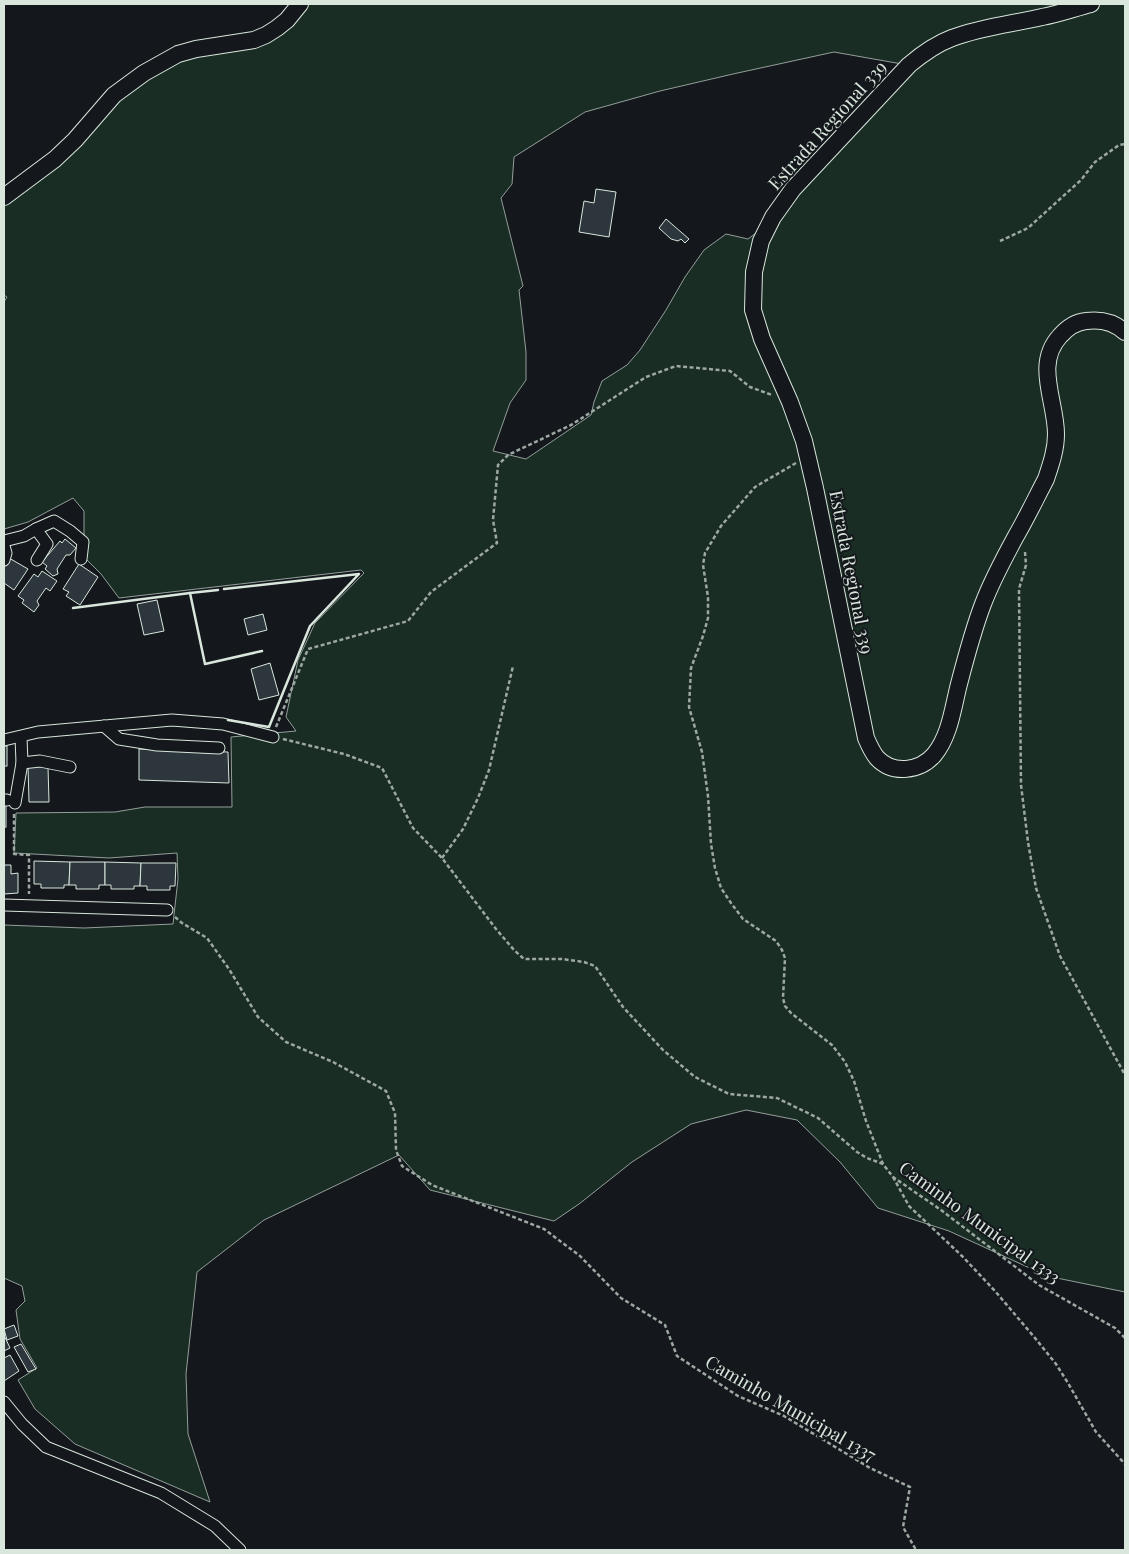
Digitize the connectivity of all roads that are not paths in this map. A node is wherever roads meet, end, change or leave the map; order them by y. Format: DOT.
graph roads {
  1 [pos="300,4"];
  2 [pos="1091,4"];
  3 [pos="4,197"];
  4 [pos="1125,332"];
  5 [pos="36,529"];
  6 [pos="4,541"];
  7 [pos="4,546"];
  8 [pos="80,559"];
  9 [pos="4,560"];
  10 [pos="38,560"];
  11 [pos="104,726"];
  12 [pos="20,737"];
  13 [pos="273,737"];
  14 [pos="4,740"];
  15 [pos="219,748"];
  16 [pos="22,763"];
  17 [pos="70,766"];
  18 [pos="8,801"];
  19 [pos="4,905"];
  20 [pos="167,910"];
  21 [pos="4,1402"];
  22 [pos="240,1550"];
  1 -- 3 [label="main road"];
  2 -- 4 [label="main road, Estrada Regional 339"];
  5 -- 6 [label="street"];
  5 -- 8 [label="street"];
  5 -- 10 [label="street"];
  7 -- 9 [label="street"];
  11 -- 12 [label="street"];
  11 -- 13 [label="street"];
  11 -- 15 [label="street"];
  12 -- 14 [label="street"];
  12 -- 16 [label="street"];
  16 -- 17 [label="street"];
  16 -- 18 [label="street"];
  19 -- 20 [label="street"];
  21 -- 22 [label="street"];
}
